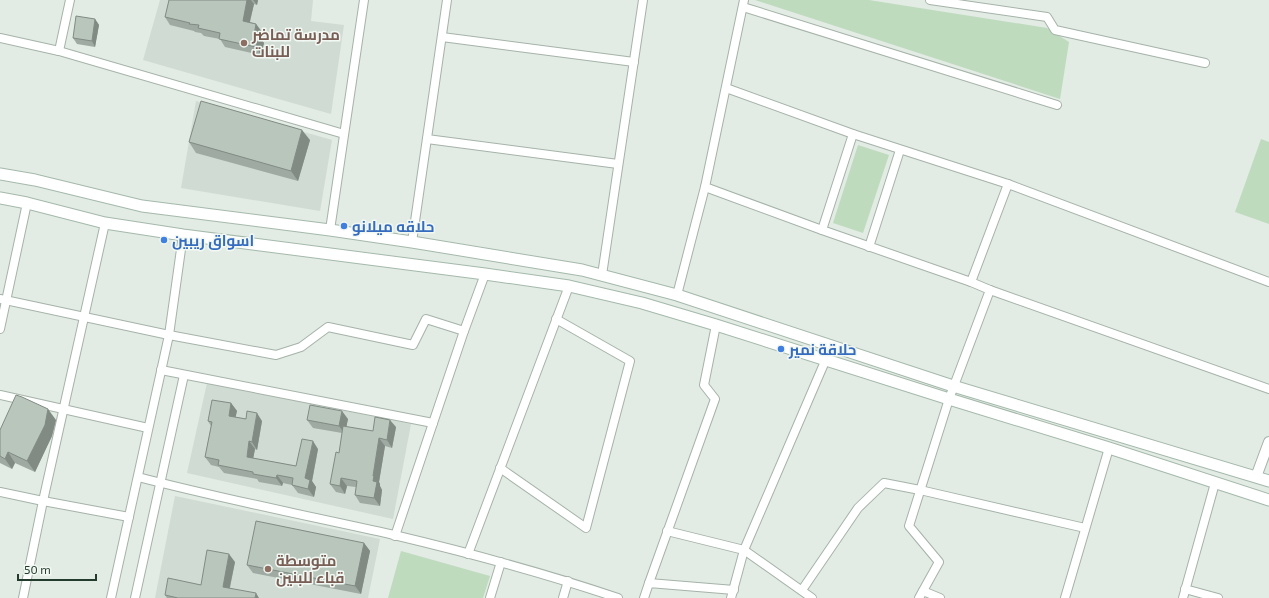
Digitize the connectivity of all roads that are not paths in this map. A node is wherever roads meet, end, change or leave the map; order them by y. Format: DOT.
graph roads {
  1 [pos="70,0"];
  2 [pos="364,0"];
  3 [pos="447,0"];
  4 [pos="643,0"];
  5 [pos="930,0"];
  6 [pos="743,4"];
  7 [pos="442,37"];
  8 [pos="0,38"];
  9 [pos="59,51"];
  10 [pos="634,62"];
  11 [pos="1205,63"];
  12 [pos="726,88"];
  13 [pos="1057,105"];
  14 [pos="344,134"];
  15 [pos="853,134"];
  16 [pos="427,139"];
  17 [pos="900,150"];
  18 [pos="618,164"];
  19 [pos="0,174"];
  20 [pos="1008,184"];
  21 [pos="705,187"];
  22 [pos="0,198"];
  23 [pos="27,203"];
  24 [pos="105,223"];
  25 [pos="330,230"];
  26 [pos="822,230"];
  27 [pos="183,235"];
  28 [pos="412,242"];
  29 [pos="869,247"];
  30 [pos="485,274"];
  31 [pos="602,275"];
  32 [pos="971,282"];
  33 [pos="1269,282"];
  34 [pos="569,286"];
  35 [pos="990,290"];
  36 [pos="677,295"];
  37 [pos="3,300"];
  38 [pos="84,317"];
  39 [pos="556,319"];
  40 [pos="716,325"];
  41 [pos="0,329"];
  42 [pos="464,331"];
  43 [pos="168,335"];
  44 [pos="826,359"];
  45 [pos="161,370"];
  46 [pos="184,375"];
  47 [pos="954,386"];
  48 [pos="1269,389"];
  49 [pos="0,394"];
  50 [pos="949,399"];
  51 [pos="64,410"];
  52 [pos="433,423"];
  53 [pos="148,428"];
  54 [pos="1269,442"];
  55 [pos="1109,448"];
  56 [pos="500,468"];
  57 [pos="138,477"];
  58 [pos="1256,477"];
  59 [pos="1269,481"];
  60 [pos="160,483"];
  61 [pos="1215,483"];
  62 [pos="920,490"];
  63 [pos="0,492"];
  64 [pos="1269,500"];
  65 [pos="43,501"];
  66 [pos="129,517"];
  67 [pos="1085,528"];
  68 [pos="667,532"];
  69 [pos="395,536"];
  70 [pos="744,550"];
  71 [pos="468,554"];
  72 [pos="501,562"];
  73 [pos="568,581"];
  74 [pos="649,583"];
  75 [pos="1185,589"];
  76 [pos="802,590"];
  77 [pos="732,594"];
  78 [pos="921,595"];
  79 [pos="23,598"];
  80 [pos="111,598"];
  81 [pos="135,598"];
  82 [pos="490,598"];
  83 [pos="563,598"];
  84 [pos="618,598"];
  85 [pos="644,598"];
  86 [pos="812,598"];
  87 [pos="940,598"];
  88 [pos="1065,598"];
  89 [pos="1183,598"];
  90 [pos="1218,598"];
  1 -- 9 [label="street"];
  2 -- 14 [label="street"];
  3 -- 7 [label="street"];
  4 -- 10 [label="street"];
  5 -- 11 [label="street"];
  6 -- 12 [label="street"];
  6 -- 13 [label="street"];
  7 -- 10 [label="street"];
  7 -- 16 [label="street"];
  8 -- 9 [label="street"];
  9 -- 14 [label="street"];
  10 -- 18 [label="street"];
  12 -- 15 [label="street"];
  12 -- 21 [label="street"];
  14 -- 25 [label="street"];
  15 -- 17 [label="street"];
  15 -- 26 [label="street"];
  16 -- 18 [label="street"];
  16 -- 28 [label="street"];
  17 -- 20 [label="street"];
  17 -- 29 [label="street"];
  18 -- 31 [label="street"];
  19 -- 25 [label="main road"];
  20 -- 32 [label="street"];
  20 -- 33 [label="street"];
  21 -- 26 [label="street"];
  21 -- 36 [label="street"];
  22 -- 23 [label="main road"];
  23 -- 24 [label="main road"];
  23 -- 37 [label="street"];
  24 -- 27 [label="main road"];
  24 -- 38 [label="street"];
  25 -- 28 [label="main road"];
  26 -- 29 [label="street"];
  27 -- 30 [label="main road"];
  27 -- 43 [label="street"];
  28 -- 31 [label="main road"];
  29 -- 32 [label="street"];
  30 -- 34 [label="main road"];
  30 -- 42 [label="street"];
  31 -- 36 [label="main road"];
  32 -- 35 [label="street"];
  34 -- 39 [label="street"];
  34 -- 40 [label="main road"];
  35 -- 47 [label="street"];
  35 -- 48 [label="street"];
  36 -- 47 [label="main road"];
  37 -- 38 [label="street"];
  37 -- 41 [label="street"];
  38 -- 43 [label="street"];
  38 -- 51 [label="street"];
  39 -- 56 [label="street"];
  39 -- 56 [label="street"];
  40 -- 44 [label="main road"];
  40 -- 68 [label="street"];
  42 -- 43 [label="street"];
  42 -- 52 [label="street"];
  43 -- 45 [label="street"];
  44 -- 50 [label="main road"];
  44 -- 70 [label="street"];
  45 -- 46 [label="street"];
  45 -- 53 [label="street"];
  46 -- 52 [label="street"];
  46 -- 60 [label="street"];
  47 -- 50 [label="street"];
  47 -- 58 [label="main road"];
  49 -- 51 [label="street"];
  50 -- 55 [label="main road"];
  50 -- 62 [label="street"];
  51 -- 53 [label="street"];
  51 -- 65 [label="street"];
  52 -- 69 [label="street"];
  53 -- 57 [label="street"];
  54 -- 58 [label="street"];
  55 -- 61 [label="main road"];
  55 -- 67 [label="street"];
  56 -- 71 [label="street"];
  57 -- 60 [label="street"];
  57 -- 66 [label="street"];
  58 -- 59 [label="main road"];
  60 -- 69 [label="street"];
  60 -- 81 [label="street"];
  61 -- 64 [label="main road"];
  61 -- 75 [label="street"];
  62 -- 67 [label="street"];
  62 -- 76 [label="street"];
  62 -- 78 [label="street"];
  63 -- 65 [label="street"];
  65 -- 66 [label="street"];
  65 -- 79 [label="street"];
  66 -- 80 [label="street"];
  67 -- 88 [label="street"];
  68 -- 70 [label="street"];
  68 -- 74 [label="street"];
  69 -- 71 [label="street"];
  70 -- 76 [label="street"];
  70 -- 77 [label="street"];
  71 -- 72 [label="street"];
  72 -- 73 [label="street"];
  72 -- 82 [label="street"];
  73 -- 83 [label="street"];
  73 -- 84 [label="street"];
  74 -- 77 [label="street"];
  74 -- 85 [label="street"];
  75 -- 89 [label="street"];
  75 -- 90 [label="street"];
  76 -- 86 [label="street"];
  78 -- 87 [label="street"];
}
